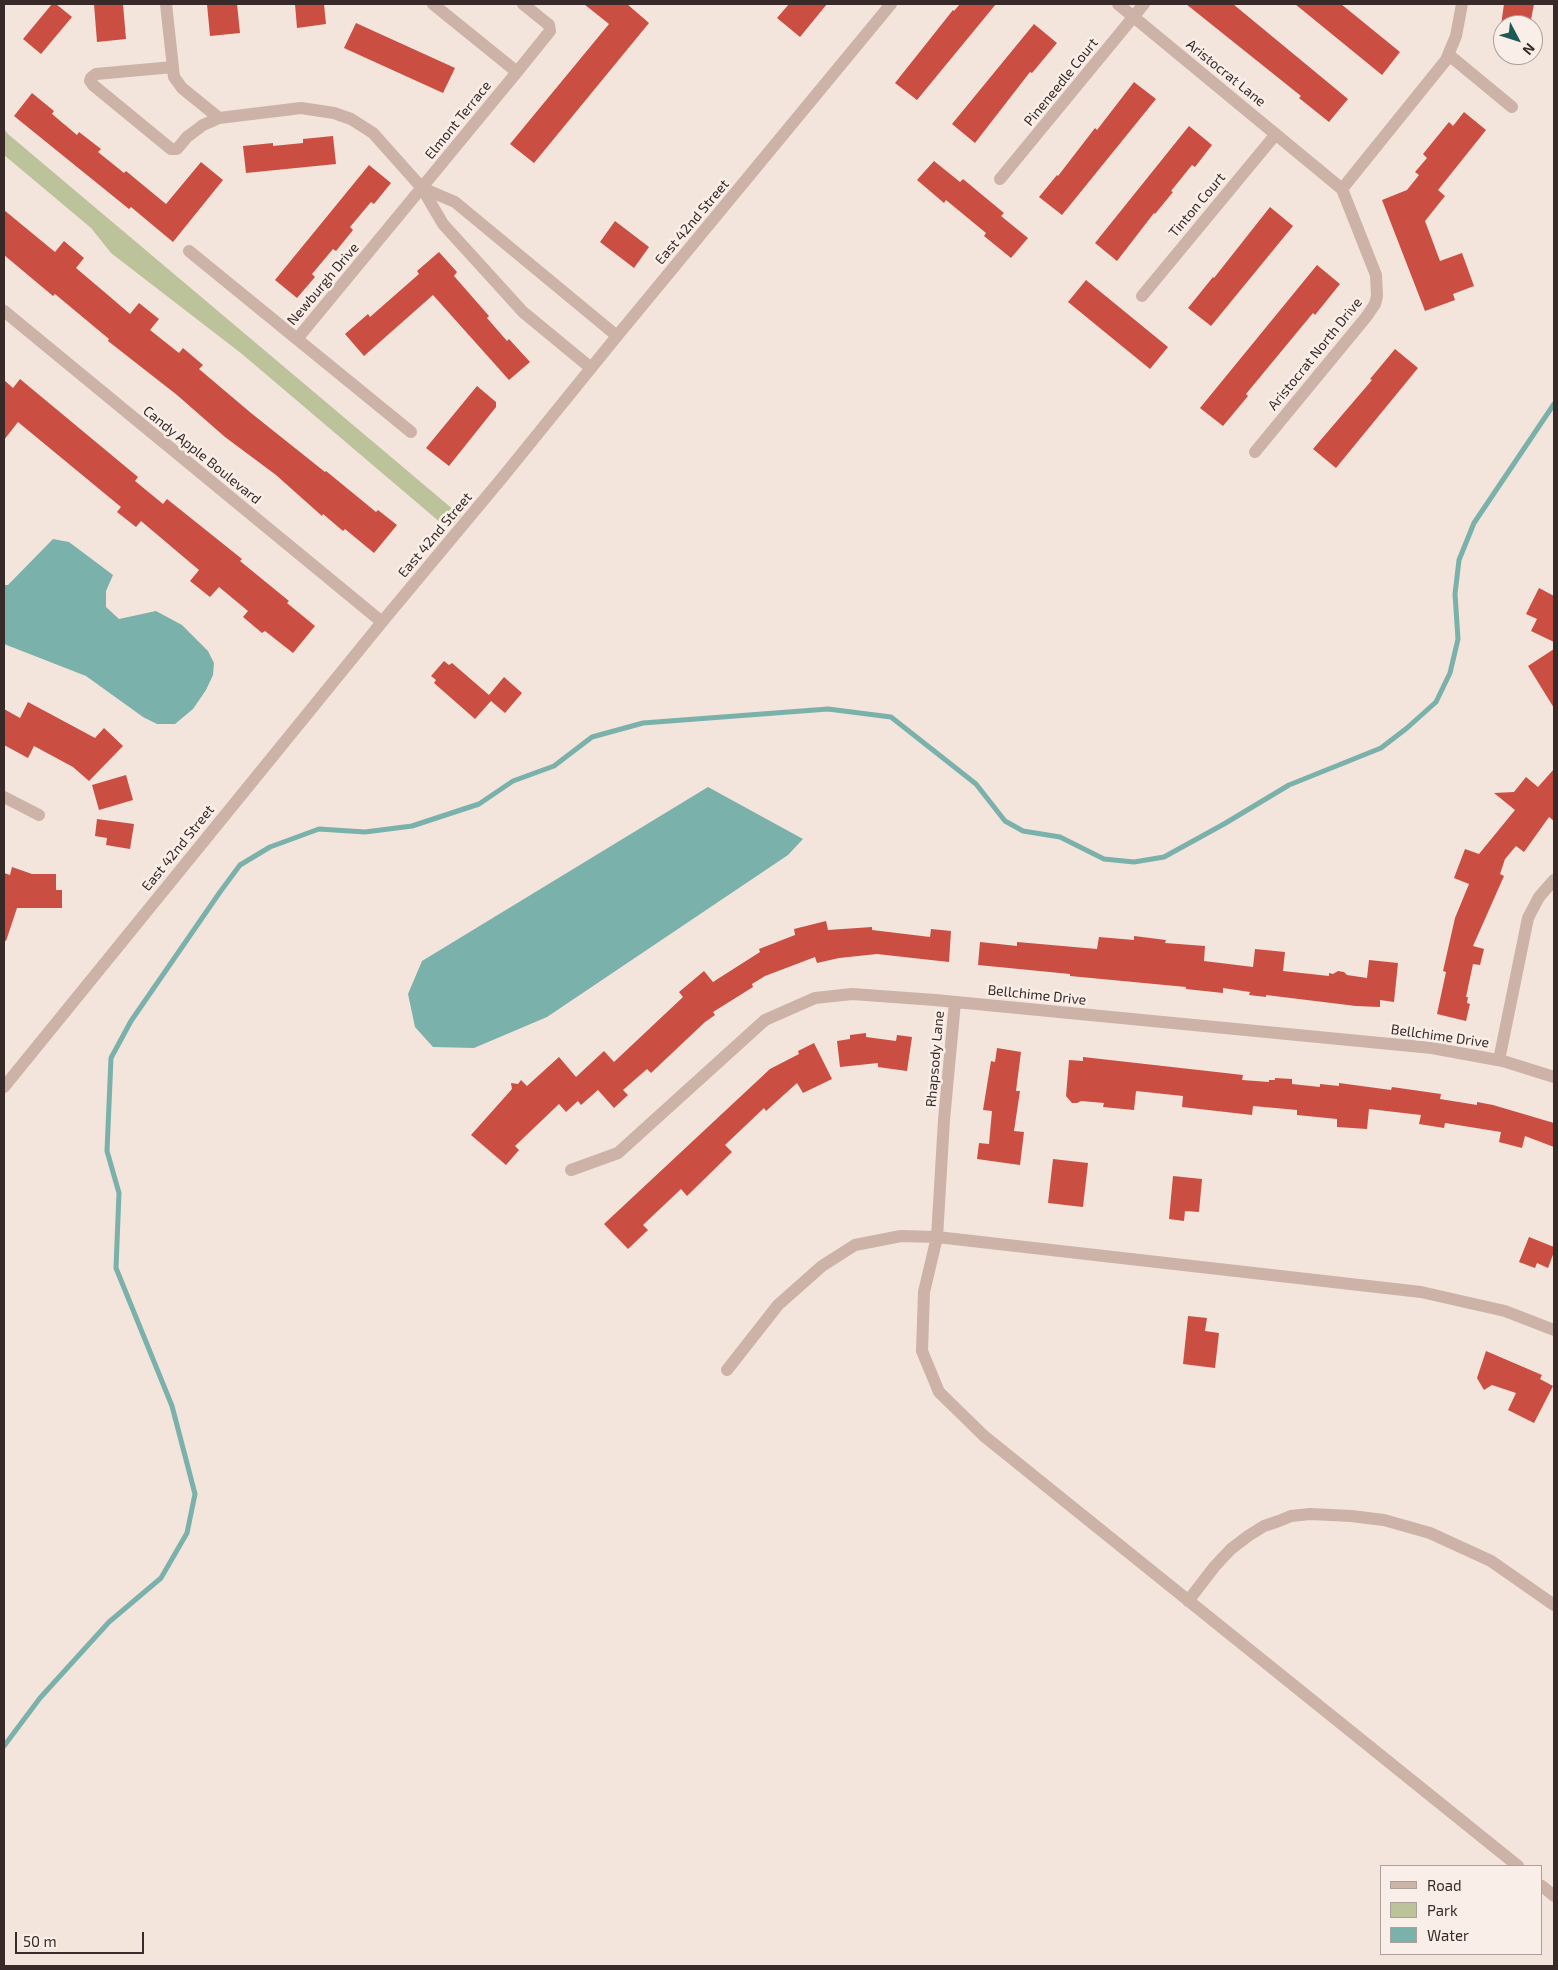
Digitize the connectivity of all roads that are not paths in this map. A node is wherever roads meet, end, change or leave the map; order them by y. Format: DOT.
graph roads {
  1 [pos="166,4"];
  2 [pos="433,4"];
  3 [pos="522,4"];
  4 [pos="891,4"];
  5 [pos="1118,4"];
  6 [pos="1144,4"];
  7 [pos="1462,4"];
  8 [pos="1134,17"];
  9 [pos="1449,55"];
  10 [pos="173,67"];
  11 [pos="517,72"];
  12 [pos="1512,107"];
  13 [pos="218,118"];
  14 [pos="1276,134"];
  15 [pos="1314,166"];
  16 [pos="1000,179"];
  17 [pos="422,188"];
  18 [pos="1342,189"];
  19 [pos="189,251"];
  20 [pos="1142,296"];
  21 [pos="6,317"];
  22 [pos="617,336"];
  23 [pos="297,339"];
  24 [pos="591,368"];
  25 [pos="411,432"];
  26 [pos="1255,452"];
  27 [pos="382,622"];
  28 [pos="4,796"];
  29 [pos="39,815"];
  30 [pos="1554,880"];
  31 [pos="955,1002"];
  32 [pos="1499,1060"];
  33 [pos="1554,1077"];
  34 [pos="4,1087"];
  35 [pos="571,1170"];
  36 [pos="937,1237"];
  37 [pos="1554,1330"];
  38 [pos="727,1370"];
  39 [pos="1188,1601"];
  40 [pos="1554,1605"];
  41 [pos="1517,1865"];
  42 [pos="1543,1887"];
  43 [pos="1554,1896"];
  1 -- 10 [label="street"];
  2 -- 11 [label="street"];
  3 -- 11 [label="street, Elmont Terrace"];
  4 -- 22 [label="street, East 42nd Street"];
  5 -- 8 [label="street, Aristocrat Lane"];
  6 -- 8 [label="street, Pineneedle Court"];
  7 -- 9 [label="street"];
  8 -- 14 [label="street, Aristocrat Lane"];
  8 -- 16 [label="street, Pineneedle Court"];
  9 -- 12 [label="street"];
  9 -- 18 [label="street"];
  10 -- 13 [label="street"];
  10 -- 13 [label="street"];
  11 -- 17 [label="street, Elmont Terrace"];
  13 -- 17 [label="street"];
  14 -- 15 [label="street, Aristocrat Lane"];
  14 -- 20 [label="street, Tinton Court"];
  15 -- 18 [label="street, Aristocrat North Drive"];
  17 -- 22 [label="street"];
  17 -- 23 [label="street, Newburgh Drive"];
  17 -- 24 [label="street"];
  18 -- 26 [label="street, Aristocrat North Drive"];
  19 -- 23 [label="street, Newburgh Drive"];
  21 -- 27 [label="street, Candy Apple Boulevard"];
  22 -- 24 [label="street, East 42nd Street"];
  23 -- 25 [label="street"];
  24 -- 27 [label="street, East 42nd Street"];
  27 -- 34 [label="street, East 42nd Street"];
  28 -- 29 [label="street"];
  30 -- 32 [label="street"];
  31 -- 32 [label="street, Bellchime Drive"];
  31 -- 35 [label="street, Bellchime Drive"];
  31 -- 36 [label="street, Rhapsody Lane"];
  32 -- 33 [label="street, Bellchime Drive"];
  36 -- 37 [label="street"];
  36 -- 38 [label="street"];
  36 -- 39 [label="street, Rhapsody Lane"];
  39 -- 40 [label="street"];
  39 -- 41 [label="street, Rhapsody Lane"];
  42 -- 43 [label="street"];
}
